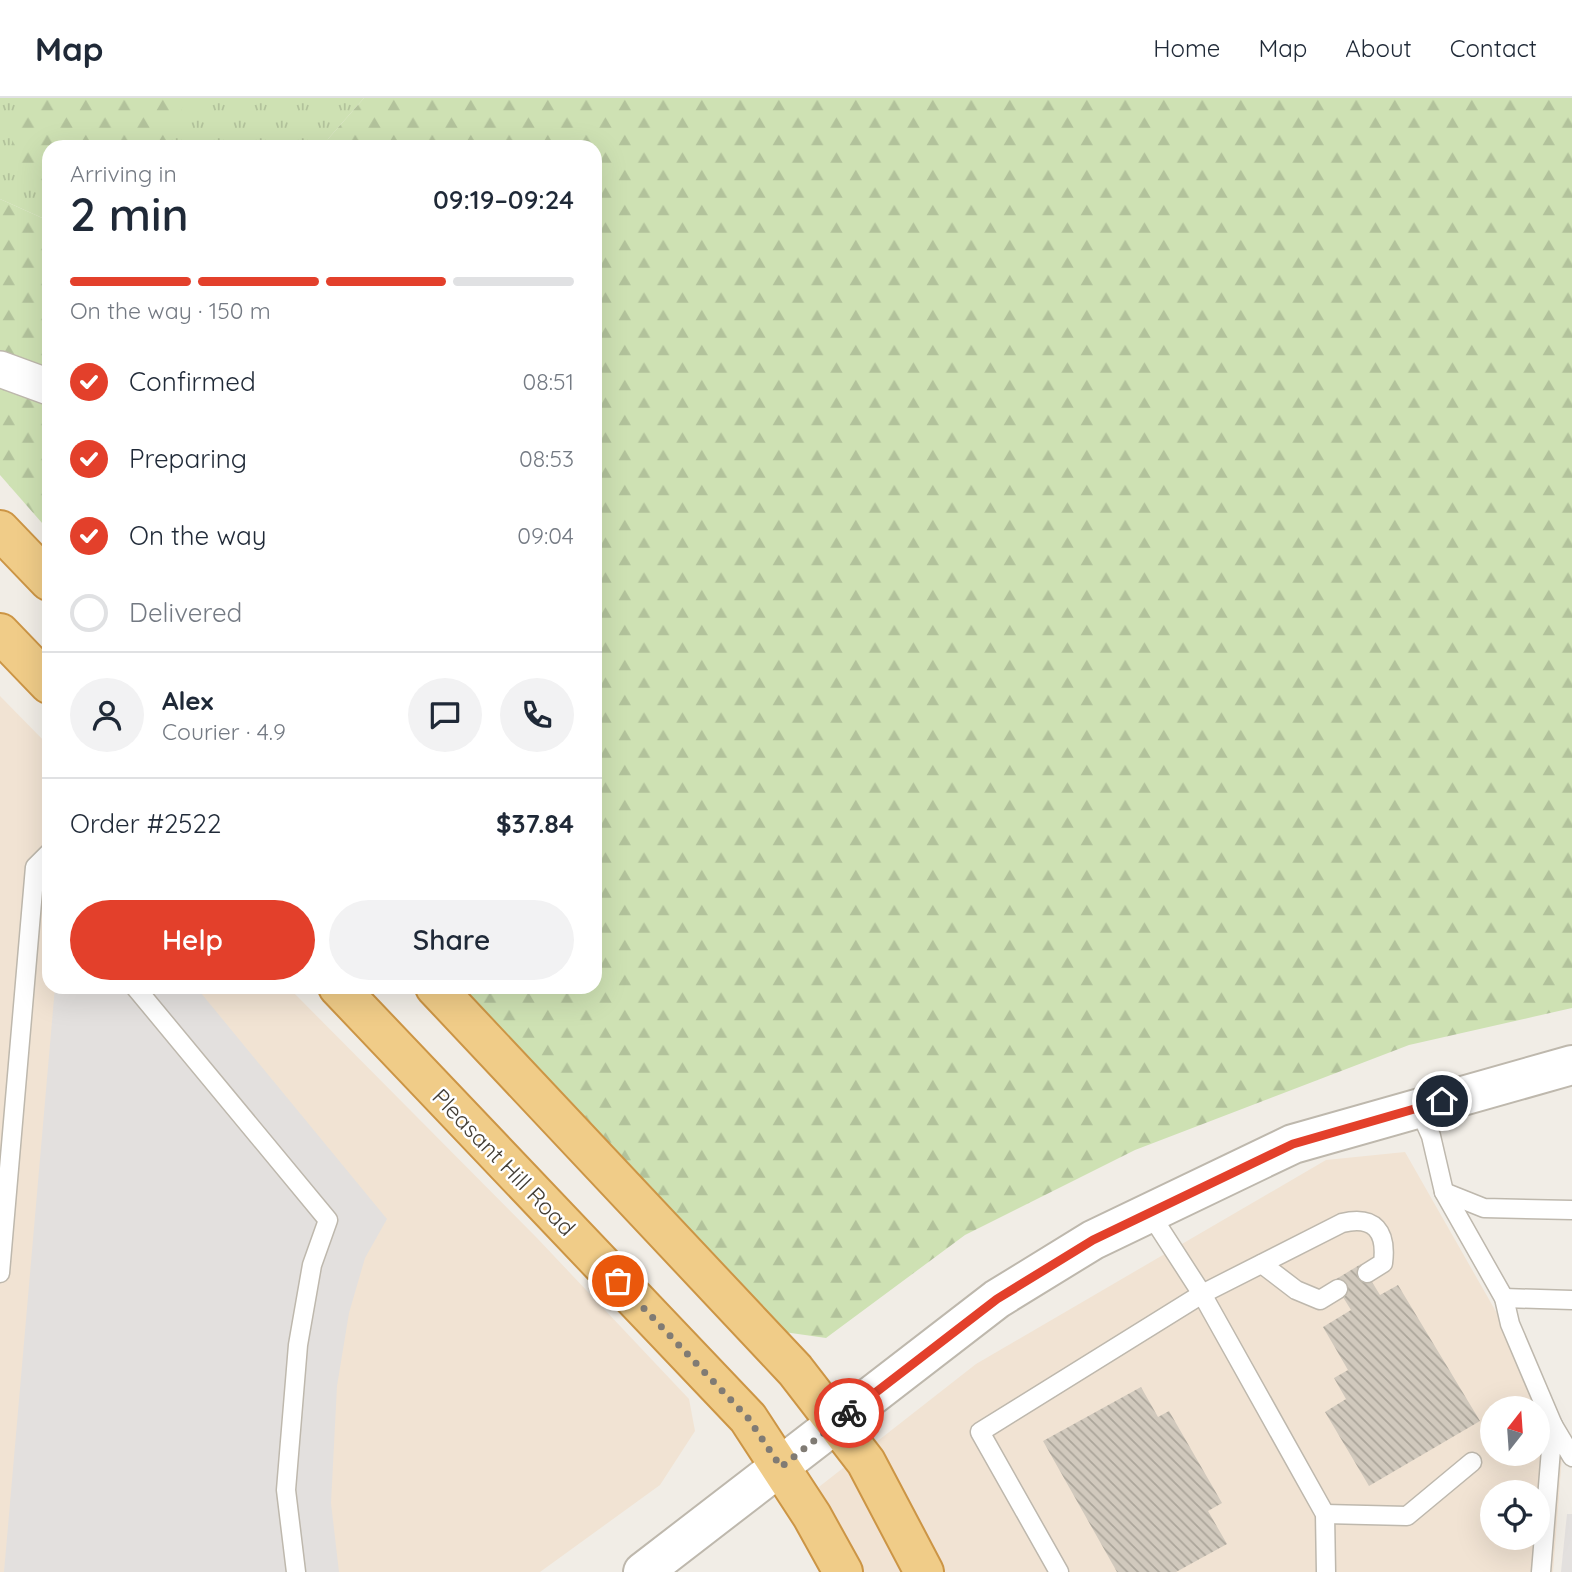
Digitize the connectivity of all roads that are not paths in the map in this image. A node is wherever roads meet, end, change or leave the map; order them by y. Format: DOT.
graph roads {
  1 [pos="0,369"];
  2 [pos="42,384"];
  3 [pos="0,530"];
  4 [pos="42,574"];
  5 [pos="0,633"];
  6 [pos="42,677"];
  7 [pos="42,860"];
  8 [pos="35,867"];
  9 [pos="42,875"];
  10 [pos="141,994"];
  11 [pos="345,994"];
  12 [pos="442,994"];
  13 [pos="1572,1065"];
  14 [pos="1418,1107"];
  15 [pos="1444,1192"];
  16 [pos="1572,1210"];
  17 [pos="1149,1212"];
  18 [pos="1262,1264"];
  19 [pos="0,1273"];
  20 [pos="1367,1273"];
  21 [pos="1338,1289"];
  22 [pos="1202,1294"];
  23 [pos="1504,1298"];
  24 [pos="1572,1300"];
  25 [pos="836,1423"];
  26 [pos="1552,1425"];
  27 [pos="1572,1457"];
  28 [pos="1472,1462"];
  29 [pos="781,1467"];
  30 [pos="1325,1514"];
  31 [pos="296,1572"];
  32 [pos="643,1572"];
  33 [pos="844,1572"];
  34 [pos="924,1572"];
  35 [pos="1059,1572"];
  36 [pos="1326,1572"];
  37 [pos="1541,1572"];
  1 -- 2 [label="street"];
  3 -- 4 [label="highway"];
  5 -- 6 [label="highway"];
  7 -- 8 [label="lane"];
  8 -- 9 [label="lane"];
  8 -- 19 [label="lane"];
  10 -- 31 [label="lane"];
  11 -- 29 [label="highway, Pleasant Hill Road"];
  12 -- 25 [label="highway"];
  13 -- 14 [label="street"];
  14 -- 15 [label="lane"];
  14 -- 17 [label="street"];
  15 -- 16 [label="lane"];
  15 -- 23 [label="lane"];
  17 -- 22 [label="lane"];
  17 -- 25 [label="street"];
  18 -- 20 [label="lane"];
  18 -- 21 [label="lane"];
  18 -- 22 [label="lane"];
  22 -- 30 [label="lane"];
  22 -- 35 [label="lane"];
  23 -- 24 [label="lane"];
  23 -- 26 [label="lane"];
  25 -- 29 [label="street"];
  25 -- 34 [label="highway"];
  26 -- 27 [label="lane"];
  26 -- 37 [label="lane"];
  28 -- 30 [label="lane"];
  29 -- 32 [label="street"];
  29 -- 33 [label="highway, Pleasant Hill Road"];
  30 -- 36 [label="lane"];
}
